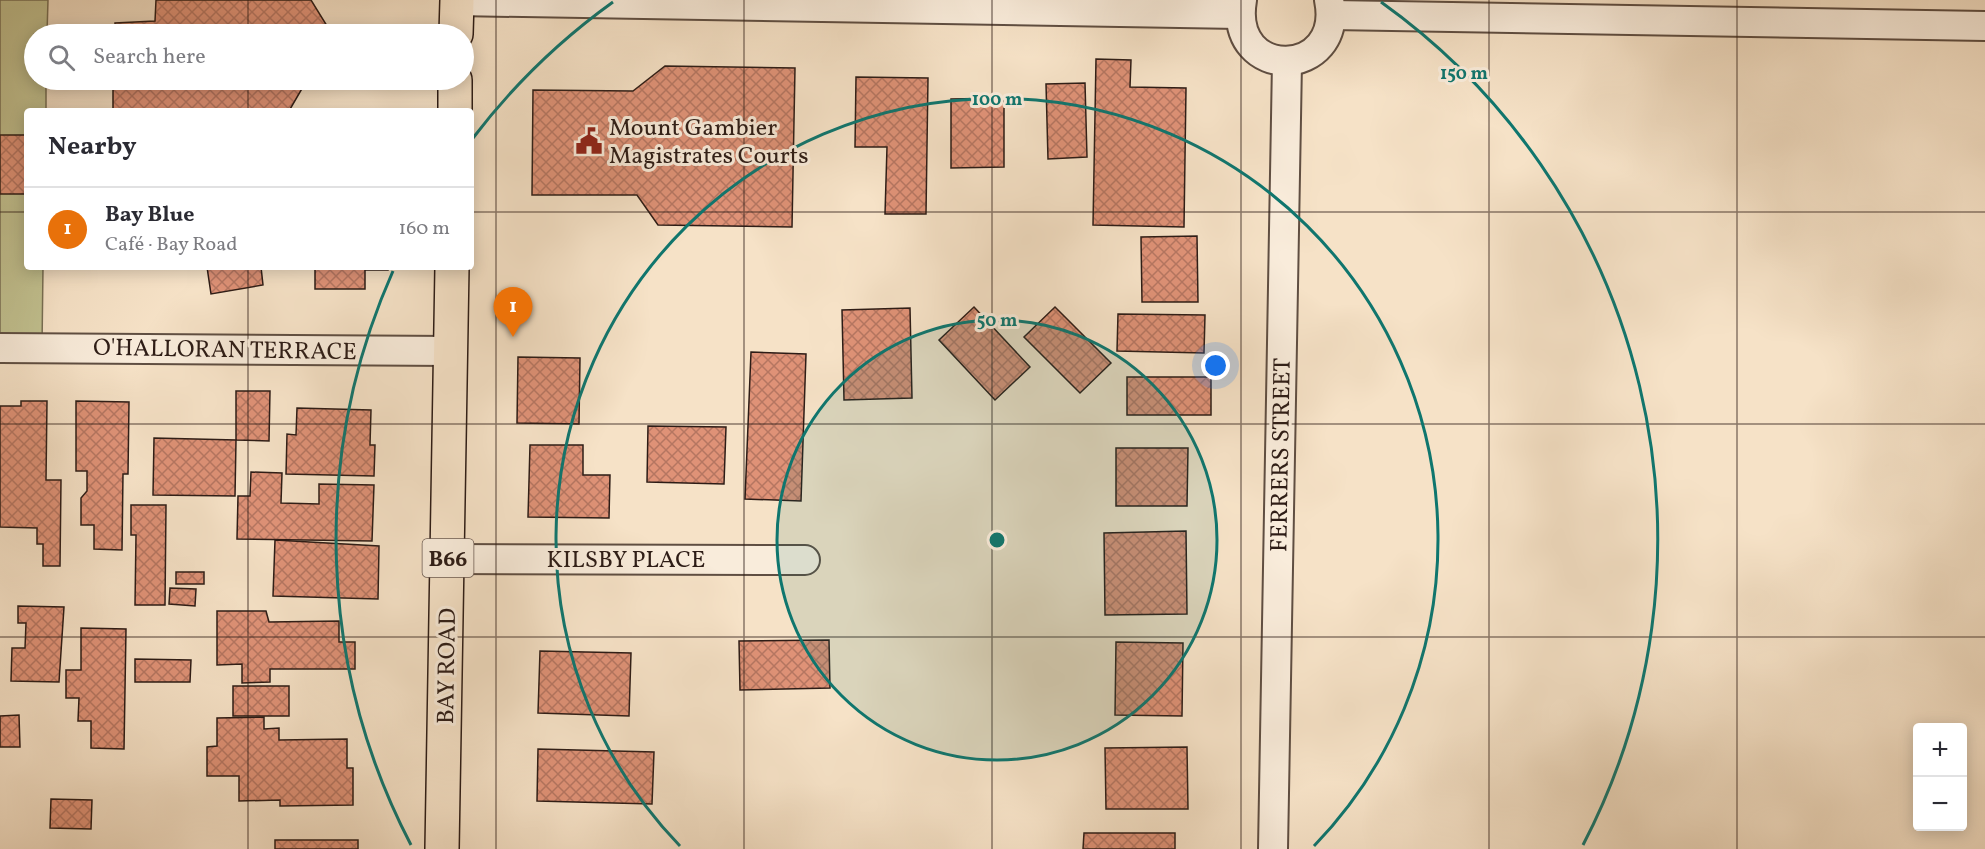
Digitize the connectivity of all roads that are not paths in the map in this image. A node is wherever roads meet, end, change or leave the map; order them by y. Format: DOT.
graph roads {
  1 [pos="457,1"];
  2 [pos="1241,7"];
  3 [pos="1331,8"];
  4 [pos="456,24"];
  5 [pos="1985,26"];
  6 [pos="1287,62"];
  7 [pos="455,90"];
  8 [pos="455,108"];
  9 [pos="452,270"];
  10 [pos="0,348"];
  11 [pos="451,351"];
  12 [pos="448,559"];
  13 [pos="805,560"];
  14 [pos="442,849"];
  15 [pos="1273,849"];
  1 -- 2 [label="street"];
  1 -- 4 [label="main road"];
  2 -- 6 [label="street"];
  3 -- 5 [label="street"];
  3 -- 6 [label="street"];
  6 -- 15 [label="street, FERRERS STREET"];
  7 -- 8 [label="main road"];
  9 -- 11 [label="main road, BAY ROAD / B66"];
  10 -- 11 [label="street, O'HALLORAN TERRACE"];
  11 -- 12 [label="main road, BAY ROAD / B66"];
  12 -- 13 [label="street, KILSBY PLACE"];
  12 -- 14 [label="main road, BAY ROAD / B66"];
}
